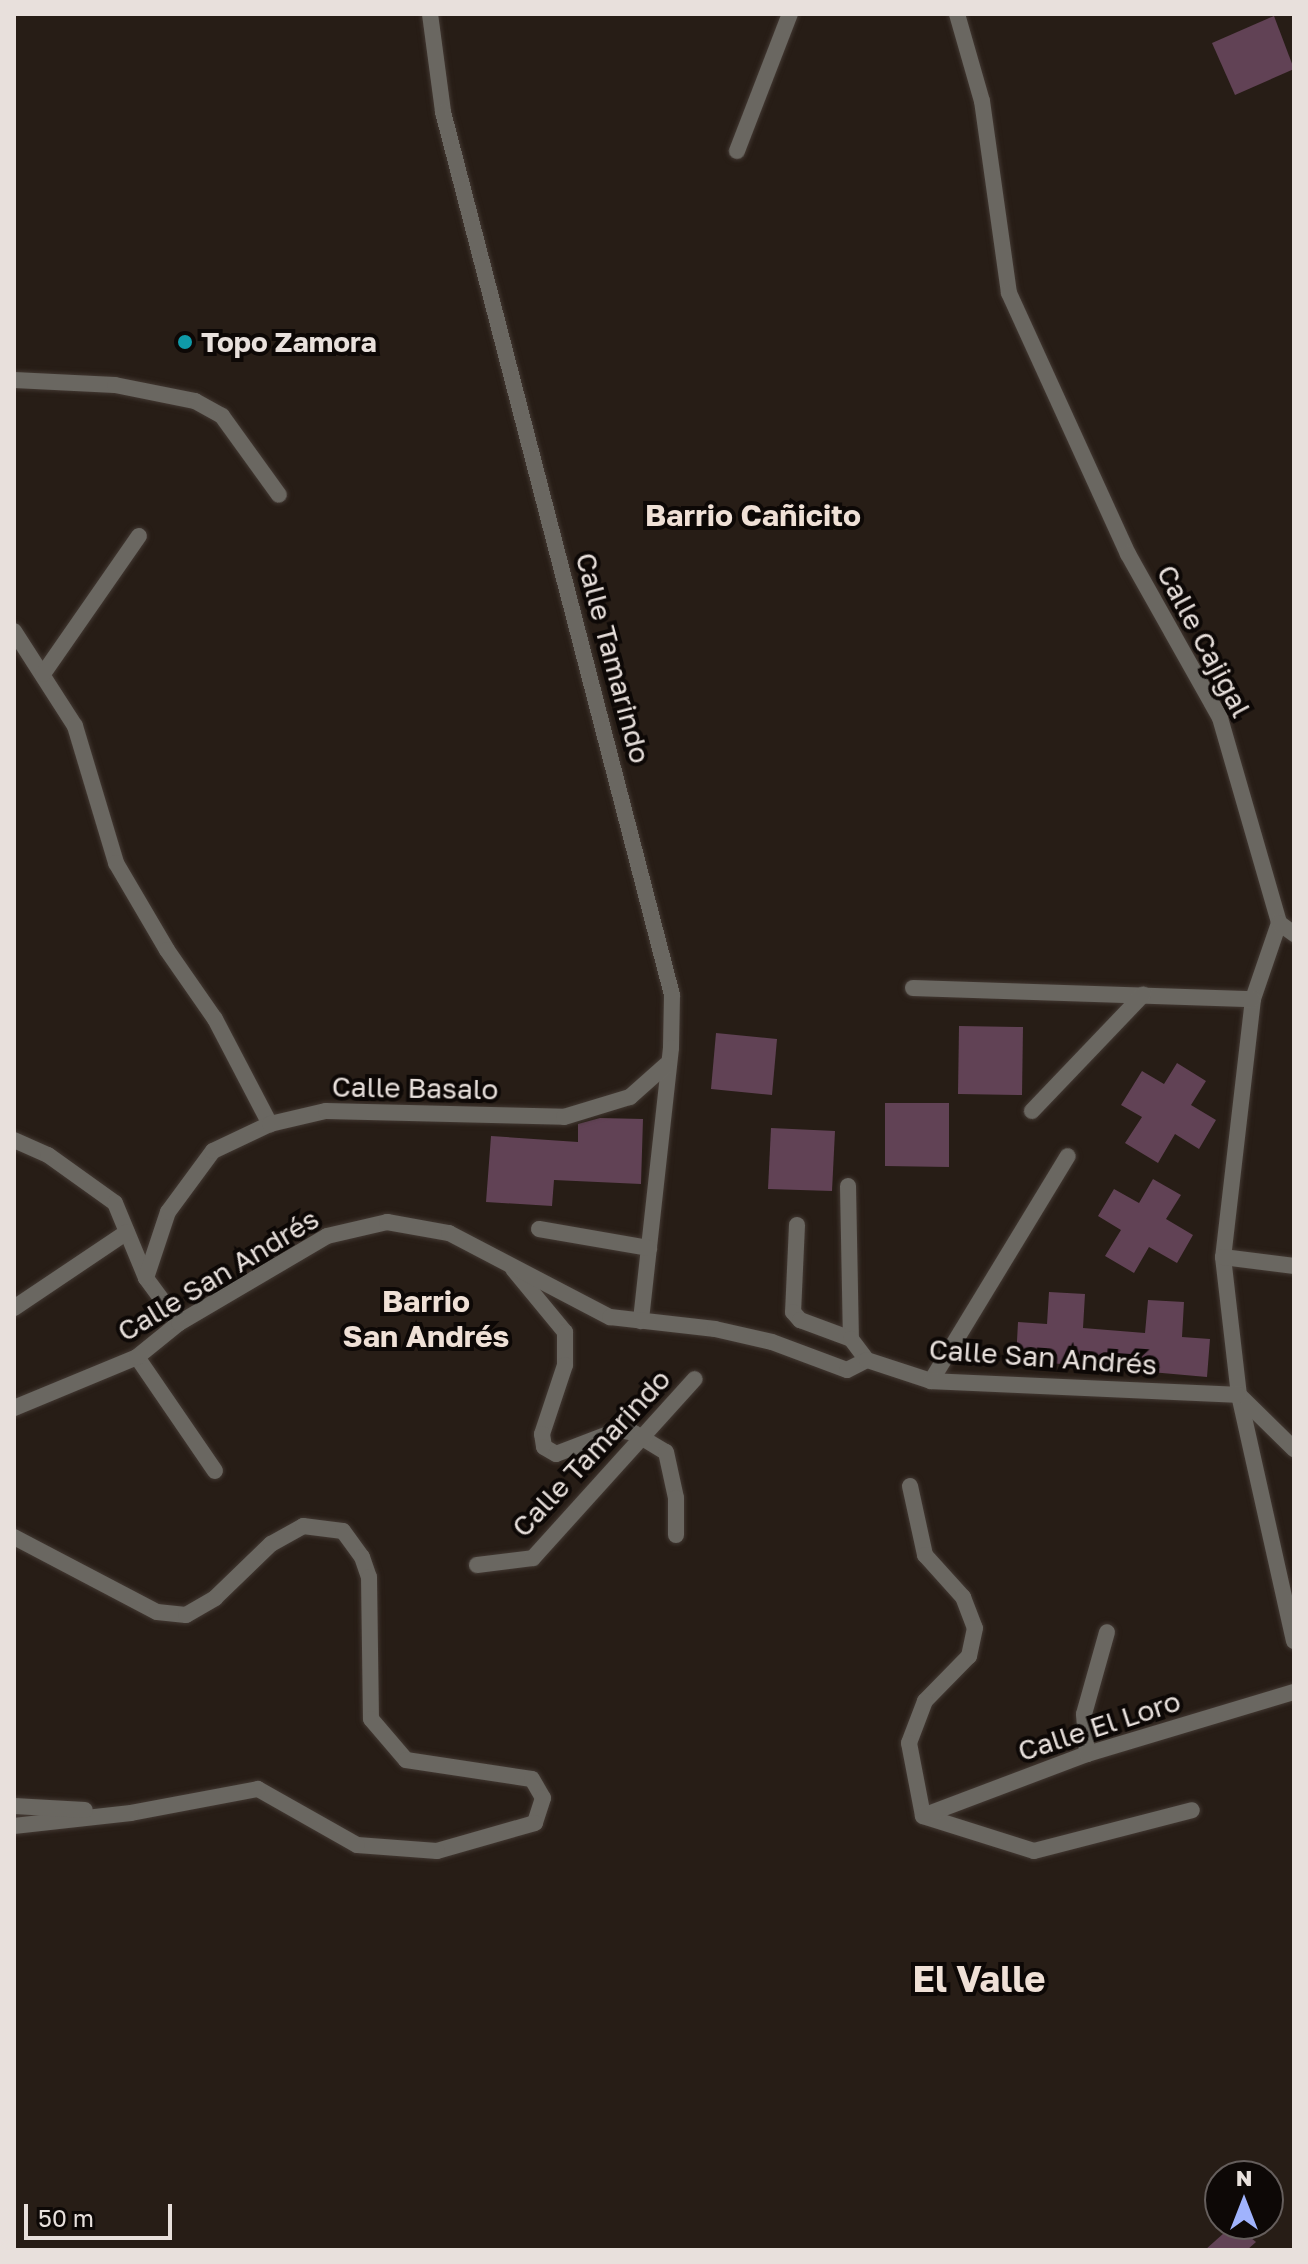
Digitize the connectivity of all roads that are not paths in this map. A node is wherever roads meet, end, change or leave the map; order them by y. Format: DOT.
graph roads {
  1 [pos="430,14"];
  2 [pos="790,14"];
  3 [pos="957,14"];
  4 [pos="737,151"];
  5 [pos="14,380"];
  6 [pos="279,495"];
  7 [pos="139,536"];
  8 [pos="14,631"];
  9 [pos="43,674"];
  10 [pos="1279,923"];
  11 [pos="1294,934"];
  12 [pos="913,988"];
  13 [pos="1143,995"];
  14 [pos="1253,999"];
  15 [pos="666,1065"];
  16 [pos="1032,1111"];
  17 [pos="270,1124"];
  18 [pos="14,1140"];
  19 [pos="1068,1156"];
  20 [pos="848,1186"];
  21 [pos="797,1225"];
  22 [pos="539,1229"];
  23 [pos="127,1232"];
  24 [pos="649,1248"];
  25 [pos="1223,1257"];
  26 [pos="510,1264"];
  27 [pos="1294,1266"];
  28 [pos="146,1278"];
  29 [pos="14,1308"];
  30 [pos="641,1321"];
  31 [pos="179,1323"];
  32 [pos="851,1339"];
  33 [pos="137,1357"];
  34 [pos="867,1360"];
  35 [pos="695,1379"];
  36 [pos="931,1381"];
  37 [pos="1239,1395"];
  38 [pos="14,1408"];
  39 [pos="645,1439"];
  40 [pos="1294,1449"];
  41 [pos="215,1471"];
  42 [pos="910,1486"];
  43 [pos="676,1535"];
  44 [pos="14,1537"];
  45 [pos="477,1565"];
  46 [pos="1107,1632"];
  47 [pos="1294,1641"];
  48 [pos="1294,1692"];
  49 [pos="1087,1754"];
  50 [pos="14,1806"];
  51 [pos="1192,1810"];
  52 [pos="131,1813"];
  53 [pos="923,1816"];
  54 [pos="14,1826"];
  1 -- 15 [label="street, Calle Tamarindo"];
  2 -- 4 [label="street"];
  3 -- 10 [label="street, Calle Cajigal"];
  5 -- 6 [label="street"];
  7 -- 9 [label="street"];
  8 -- 9 [label="street"];
  9 -- 17 [label="street"];
  10 -- 11 [label="street"];
  10 -- 14 [label="street"];
  12 -- 13 [label="street"];
  13 -- 14 [label="street"];
  13 -- 16 [label="street"];
  14 -- 25 [label="street"];
  15 -- 17 [label="street, Calle Basalo"];
  15 -- 24 [label="street, Calle Tamarindo"];
  17 -- 28 [label="street, Calle Basalo"];
  18 -- 23 [label="street"];
  19 -- 36 [label="street"];
  20 -- 32 [label="street"];
  21 -- 32 [label="street"];
  22 -- 24 [label="street"];
  23 -- 28 [label="street"];
  23 -- 29 [label="street"];
  24 -- 30 [label="street, Calle Tamarindo"];
  25 -- 27 [label="street"];
  25 -- 37 [label="street"];
  26 -- 30 [label="street, Calle San Andrés"];
  26 -- 31 [label="street, Calle San Andrés"];
  26 -- 39 [label="street"];
  28 -- 31 [label="street"];
  30 -- 34 [label="street, Calle San Andrés"];
  31 -- 33 [label="street, Calle San Andrés"];
  32 -- 34 [label="street"];
  33 -- 38 [label="street, Calle San Andrés"];
  33 -- 41 [label="street"];
  34 -- 36 [label="street, Calle San Andrés"];
  35 -- 39 [label="street, Calle Tamarindo"];
  36 -- 37 [label="street, Calle San Andrés"];
  37 -- 40 [label="street"];
  37 -- 47 [label="street"];
  39 -- 43 [label="street"];
  39 -- 45 [label="street, Calle Tamarindo"];
  42 -- 53 [label="street"];
  44 -- 52 [label="street"];
  46 -- 49 [label="street"];
  48 -- 49 [label="street, Calle El Loro"];
  49 -- 53 [label="street, Calle El Loro"];
  50 -- 52 [label="street"];
  51 -- 53 [label="street"];
  52 -- 54 [label="street"];
}
